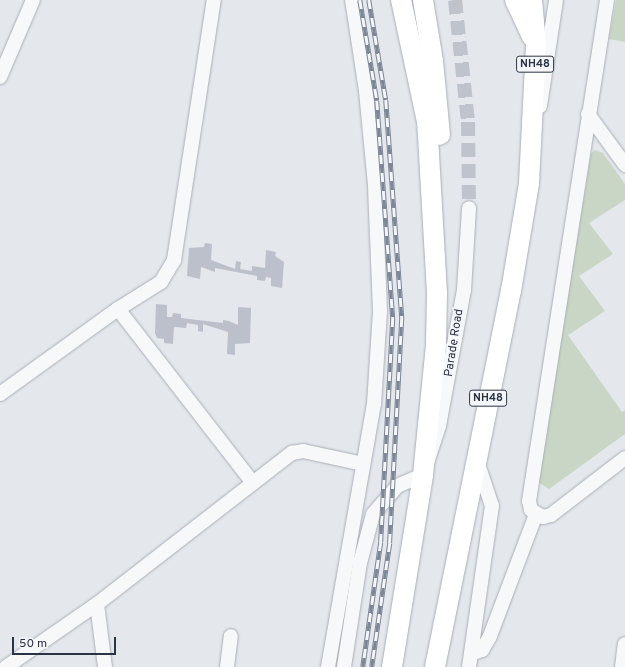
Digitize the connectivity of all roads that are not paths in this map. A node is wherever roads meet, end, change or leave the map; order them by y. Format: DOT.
graph roads {
  1 [pos="33,0"];
  2 [pos="214,0"];
  3 [pos="352,0"];
  4 [pos="401,0"];
  5 [pos="423,0"];
  6 [pos="515,0"];
  7 [pos="532,0"];
  8 [pos="556,0"];
  9 [pos="607,0"];
  10 [pos="536,44"];
  11 [pos="0,77"];
  12 [pos="588,114"];
  13 [pos="533,129"];
  14 [pos="625,166"];
  15 [pos="469,208"];
  16 [pos="434,225"];
  17 [pos="118,309"];
  18 [pos="0,394"];
  19 [pos="475,458"];
  20 [pos="625,458"];
  21 [pos="363,464"];
  22 [pos="423,475"];
  23 [pos="252,482"];
  24 [pos="536,514"];
  25 [pos="97,604"];
  26 [pos="231,636"];
  27 [pos="625,644"];
  28 [pos="470,660"];
  29 [pos="6,667"];
  30 [pos="109,667"];
  31 [pos="227,667"];
  32 [pos="328,667"];
  33 [pos="344,667"];
  34 [pos="392,667"];
  35 [pos="435,667"];
  36 [pos="622,667"];
  1 -- 11 [label="street"];
  2 -- 17 [label="street"];
  3 -- 21 [label="street"];
  4 -- 16 [label="highway"];
  5 -- 16 [label="highway"];
  6 -- 10 [label="highway"];
  7 -- 10 [label="highway, NH48"];
  8 -- 13 [label="street"];
  9 -- 12 [label="street"];
  10 -- 13 [label="highway, NH48"];
  12 -- 14 [label="street"];
  12 -- 24 [label="street"];
  13 -- 19 [label="highway, NH48"];
  15 -- 22 [label="street, Parade Road"];
  16 -- 22 [label="highway"];
  17 -- 18 [label="street"];
  17 -- 23 [label="street"];
  19 -- 28 [label="street"];
  19 -- 35 [label="highway, NH48"];
  20 -- 24 [label="street"];
  21 -- 23 [label="street"];
  21 -- 32 [label="street"];
  22 -- 33 [label="street"];
  22 -- 34 [label="highway"];
  23 -- 25 [label="street"];
  24 -- 28 [label="street"];
  25 -- 29 [label="street"];
  25 -- 30 [label="street"];
  26 -- 31 [label="street"];
  27 -- 36 [label="street"];
}
